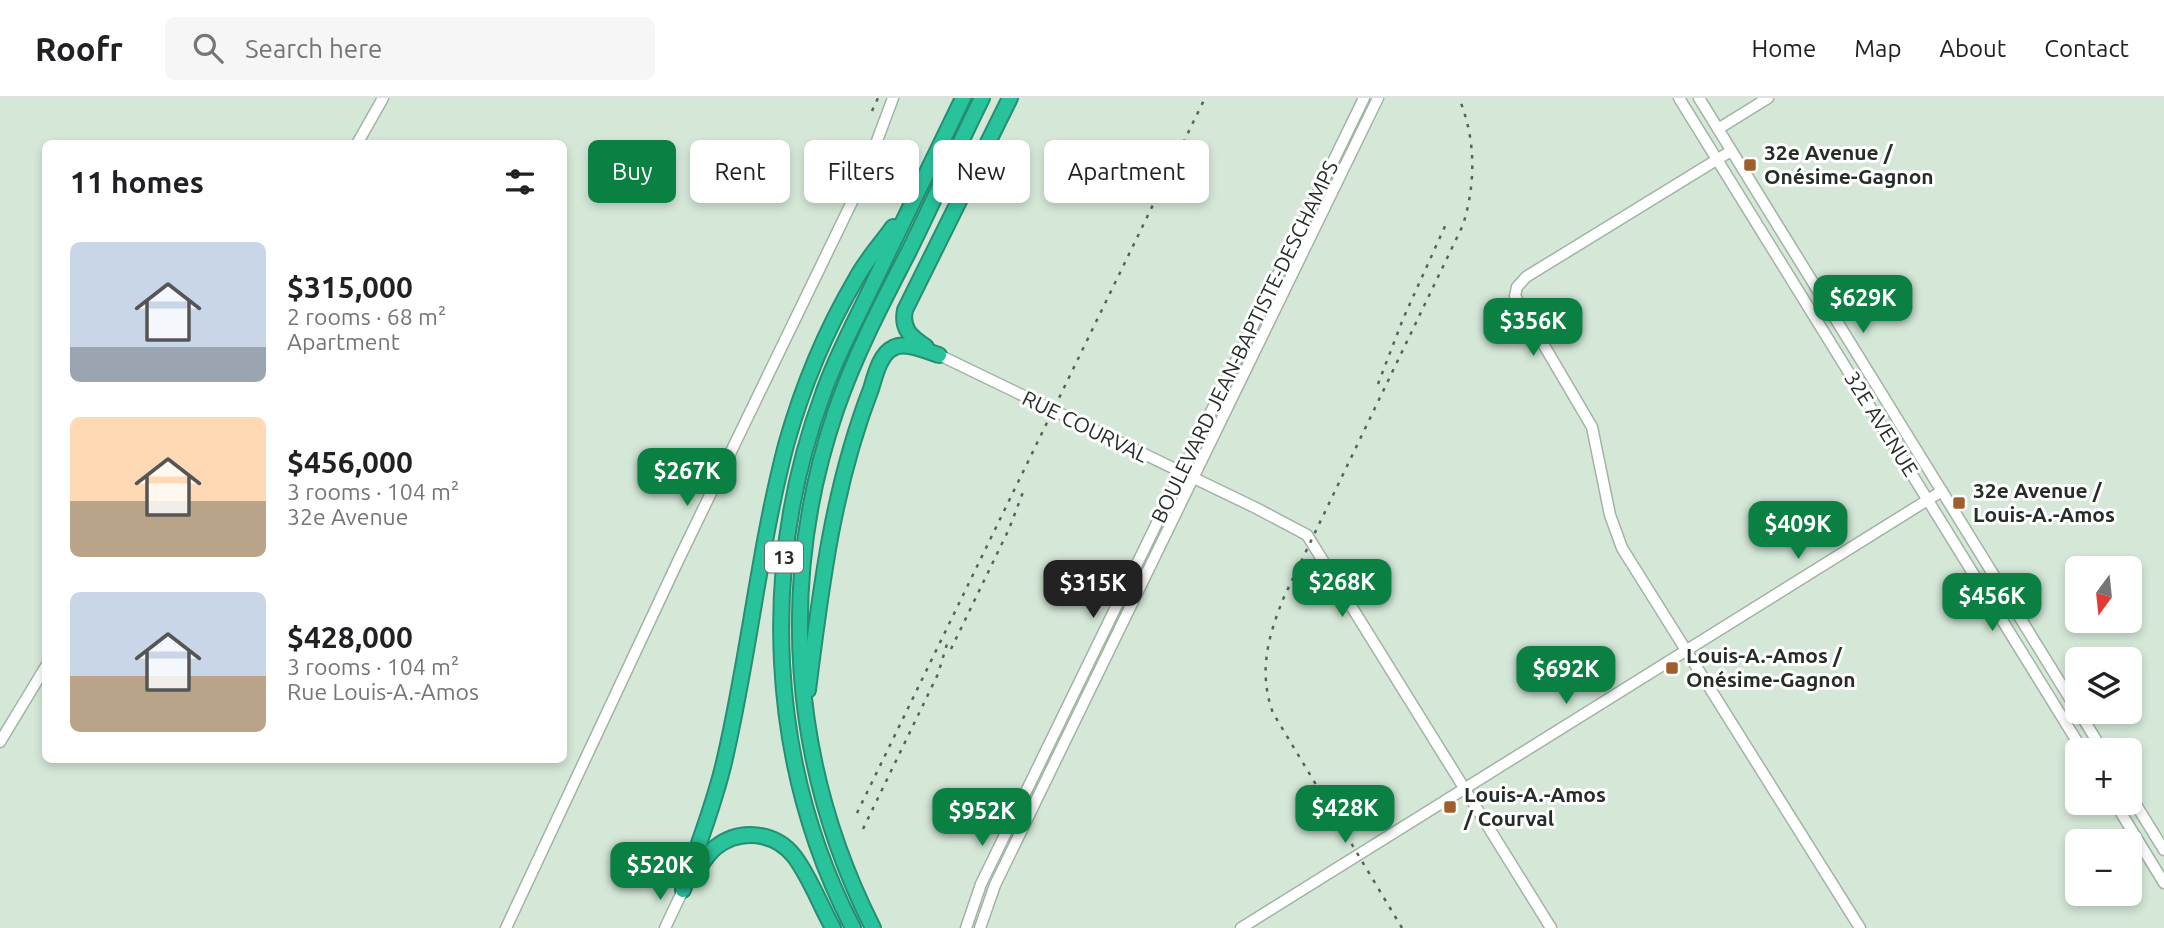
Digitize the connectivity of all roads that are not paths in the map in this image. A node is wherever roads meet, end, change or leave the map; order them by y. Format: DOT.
graph roads {
  1 [pos="383,98"];
  2 [pos="893,98"];
  3 [pos="963,98"];
  4 [pos="982,98"];
  5 [pos="1010,98"];
  6 [pos="1364,98"];
  7 [pos="1378,98"];
  8 [pos="1679,98"];
  9 [pos="1699,98"];
  10 [pos="1768,98"];
  11 [pos="1718,129"];
  12 [pos="359,140"];
  13 [pos="1731,151"];
  14 [pos="1717,159"];
  15 [pos="919,188"];
  16 [pos="911,203"];
  17 [pos="912,203"];
  18 [pos="1242,347"];
  19 [pos="1253,353"];
  20 [pos="939,355"];
  21 [pos="1181,473"];
  22 [pos="1192,478"];
  23 [pos="1942,491"];
  24 [pos="1928,499"];
  25 [pos="1685,650"];
  26 [pos="42,673"];
  27 [pos="2065,690"];
  28 [pos="805,716"];
  29 [pos="2075,738"];
  30 [pos="0,742"];
  31 [pos="1464,788"];
  32 [pos="2142,814"];
  33 [pos="2122,815"];
  34 [pos="2164,850"];
  35 [pos="2164,883"];
  36 [pos="683,890"];
  37 [pos="506,928"];
  38 [pos="665,928"];
  39 [pos="833,928"];
  40 [pos="853,928"];
  41 [pos="873,928"];
  42 [pos="966,928"];
  43 [pos="980,928"];
  44 [pos="1241,928"];
  45 [pos="1551,928"];
  46 [pos="1860,928"];
  1 -- 12 [label="street"];
  2 -- 37 [label="street"];
  3 -- 15 [label="highway, 13"];
  4 -- 28 [label="highway, 13"];
  5 -- 20 [label="highway"];
  6 -- 18 [label="street, BOULEVARD JEAN-BAPTISTE-DESCHAMPS"];
  7 -- 19 [label="street, BOULEVARD JEAN-BAPTISTE-DESCHAMPS"];
  8 -- 14 [label="street, 32E AVENUE"];
  9 -- 11 [label="street, 32E AVENUE"];
  10 -- 11 [label="street"];
  11 -- 13 [label="street, 32E AVENUE"];
  13 -- 14 [label="street"];
  13 -- 23 [label="street, 32E AVENUE"];
  14 -- 24 [label="street, 32E AVENUE"];
  14 -- 25 [label="street"];
  16 -- 36 [label="highway"];
  17 -- 40 [label="highway, 13"];
  18 -- 19 [label="street"];
  18 -- 21 [label="street, BOULEVARD JEAN-BAPTISTE-DESCHAMPS"];
  19 -- 22 [label="street, BOULEVARD JEAN-BAPTISTE-DESCHAMPS"];
  20 -- 21 [label="street, RUE COURVAL"];
  20 -- 28 [label="highway"];
  21 -- 22 [label="street, RUE COURVAL"];
  21 -- 42 [label="street, BOULEVARD JEAN-BAPTISTE-DESCHAMPS"];
  22 -- 31 [label="street, RUE COURVAL"];
  22 -- 43 [label="street, BOULEVARD JEAN-BAPTISTE-DESCHAMPS"];
  23 -- 24 [label="street"];
  23 -- 27 [label="street, 32E AVENUE"];
  24 -- 25 [label="street"];
  24 -- 29 [label="street, 32E AVENUE"];
  25 -- 31 [label="street"];
  25 -- 46 [label="street"];
  26 -- 30 [label="street"];
  28 -- 41 [label="highway, 13"];
  31 -- 44 [label="street"];
  31 -- 45 [label="street, RUE COURVAL"];
  32 -- 34 [label="street"];
  33 -- 35 [label="street"];
  36 -- 38 [label="street"];
  36 -- 39 [label="highway"];
}
